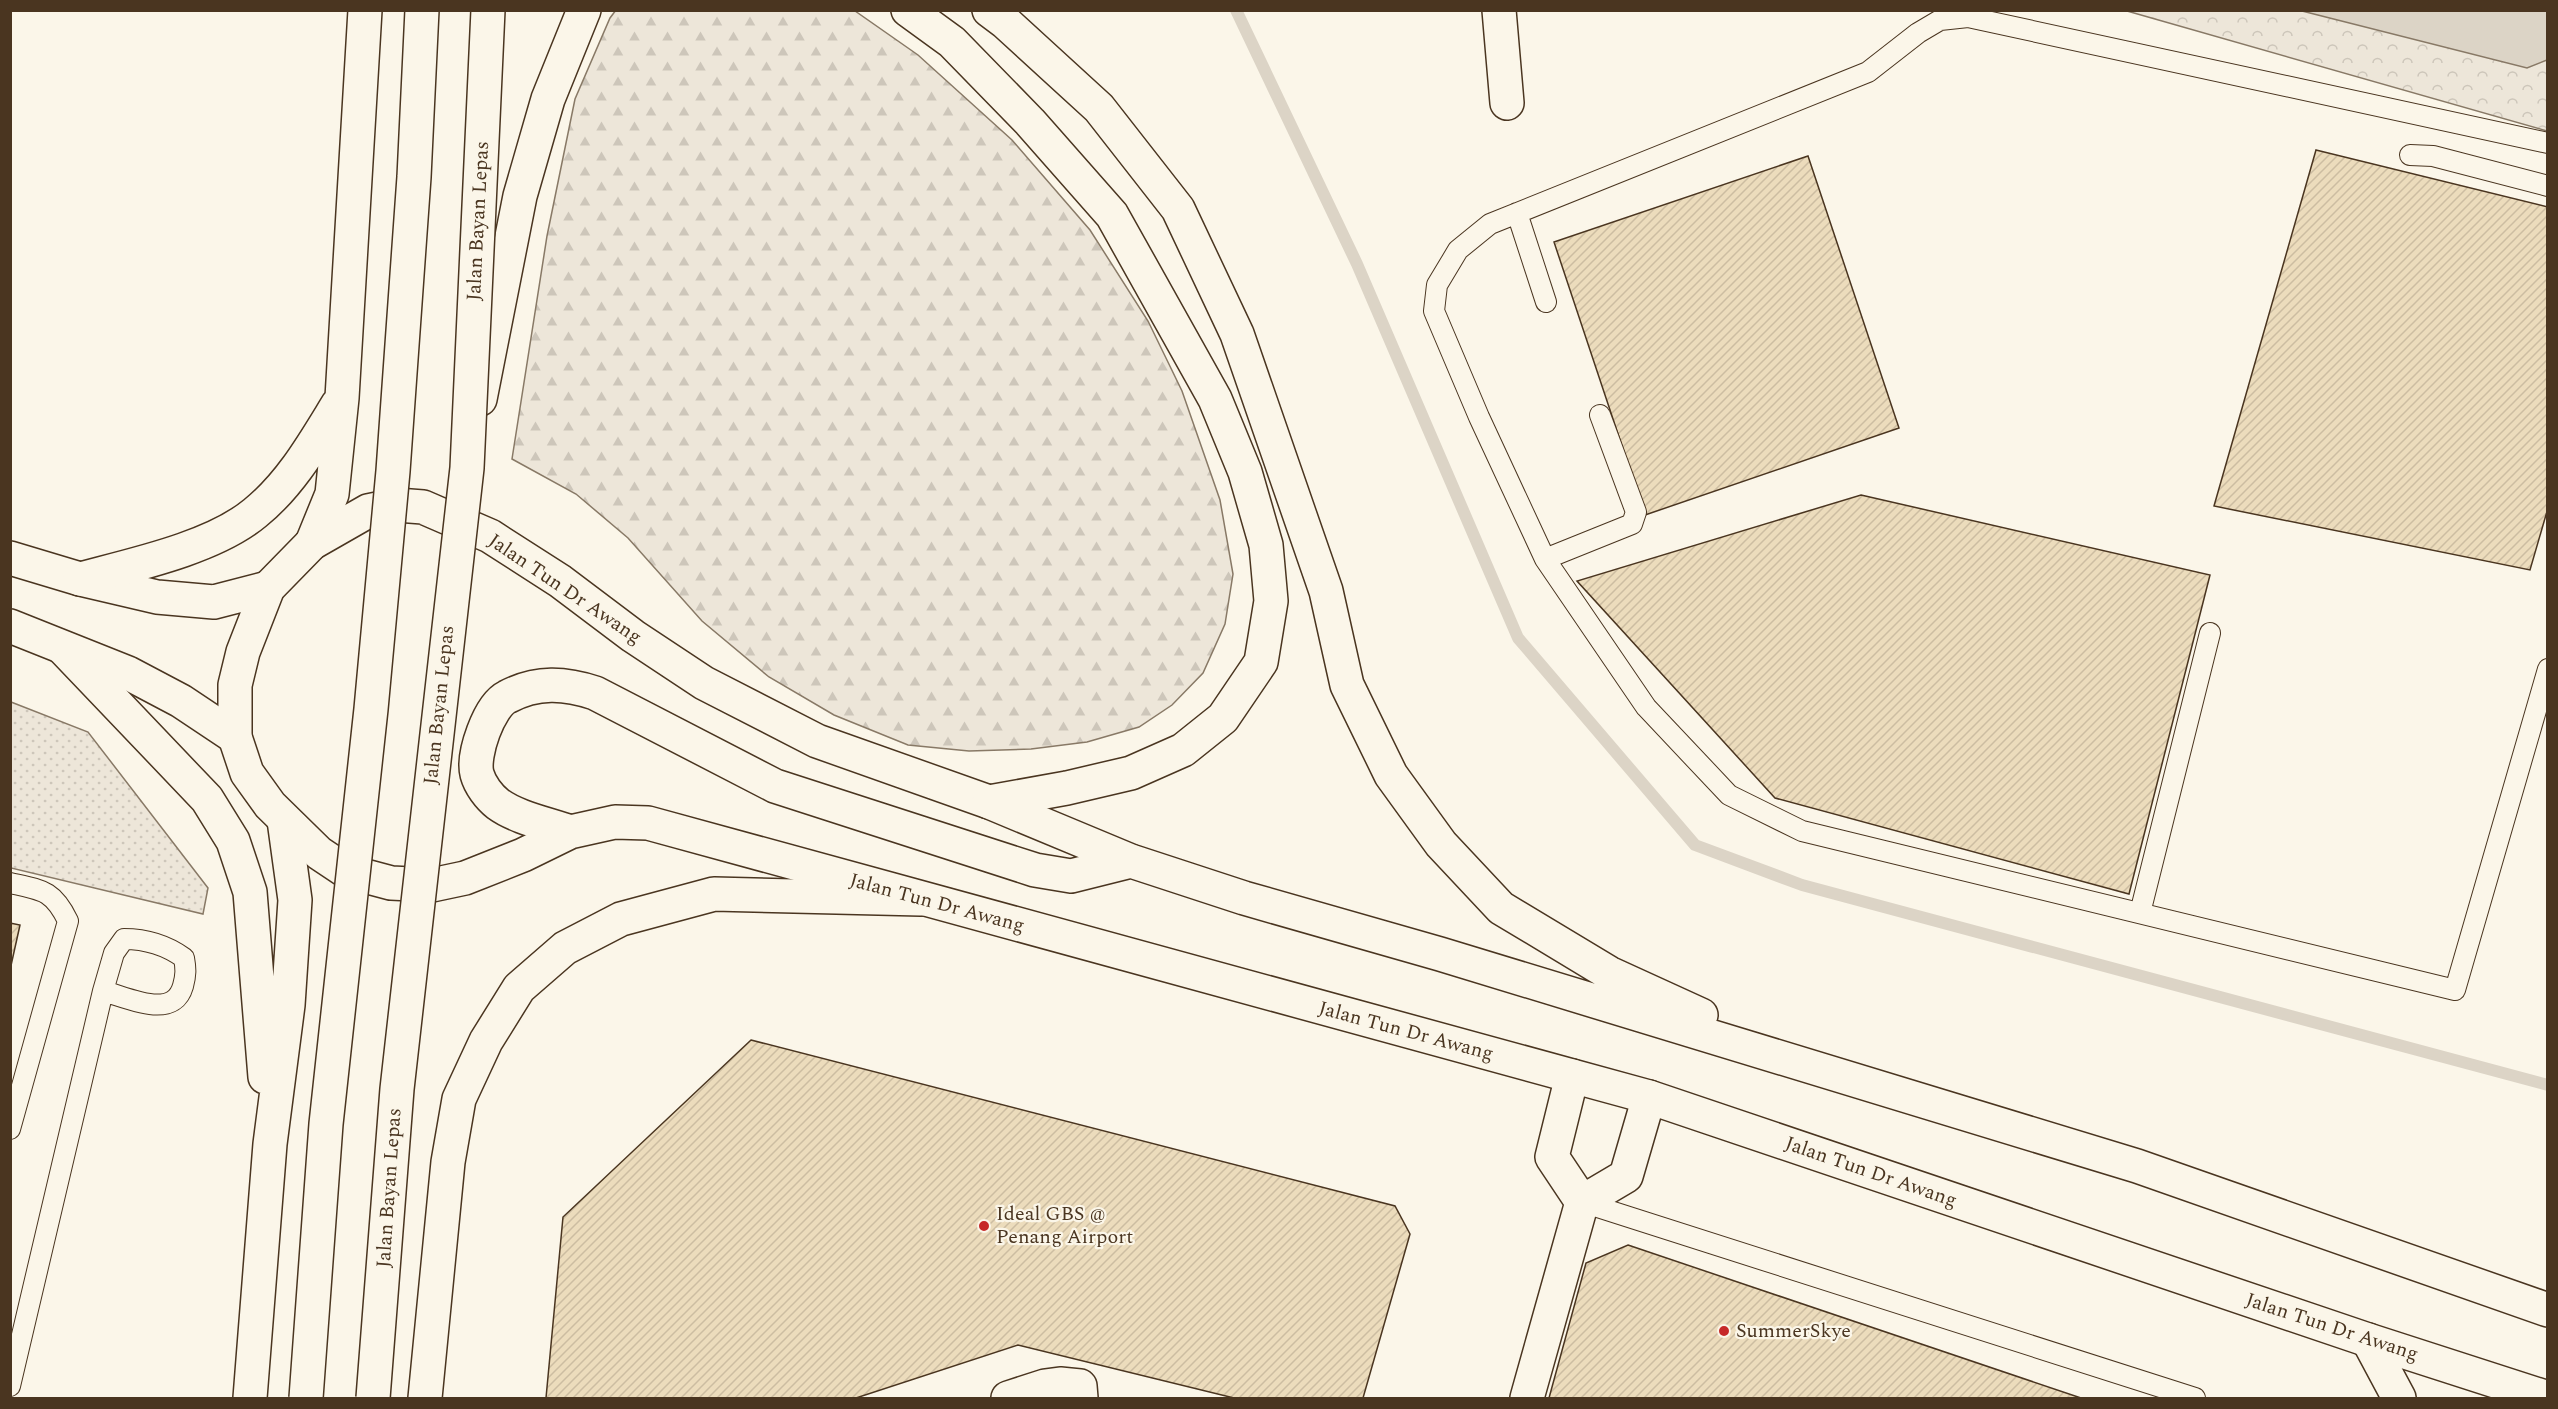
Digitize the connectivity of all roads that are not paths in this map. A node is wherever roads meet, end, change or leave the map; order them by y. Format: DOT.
graph roads {
  1 [pos="365,10"];
  2 [pos="422,10"];
  3 [pos="488,10"];
  4 [pos="584,10"];
  5 [pos="908,10"];
  6 [pos="989,10"];
  7 [pos="1499,10"];
  8 [pos="1507,103"];
  9 [pos="2547,142"];
  10 [pos="2410,155"];
  11 [pos="2547,186"];
  12 [pos="1517,213"];
  13 [pos="1546,302"];
  14 [pos="342,398"];
  15 [pos="1600,415"];
  16 [pos="467,468"];
  17 [pos="312,543"];
  18 [pos="10,558"];
  19 [pos="1545,559"];
  20 [pos="80,579"];
  21 [pos="268,588"];
  22 [pos="10,626"];
  23 [pos="2210,633"];
  24 [pos="63,648"];
  25 [pos="2547,669"];
  26 [pos="235,737"];
  27 [pos="989,802"];
  28 [pos="284,820"];
  29 [pos="570,832"];
  30 [pos="1131,861"];
  31 [pos="10,883"];
  32 [pos="921,899"];
  33 [pos="2140,913"];
  34 [pos="104,991"];
  35 [pos="1808,1065"];
  36 [pos="1572,1076"];
  37 [pos="1649,1097"];
  38 [pos="10,1129"];
  39 [pos="270,1144"];
  40 [pos="1582,1202"];
  41 [pos="2547,1310"];
  42 [pos="2368,1340"];
  43 [pos="10,1386"];
  44 [pos="250,1398"];
  45 [pos="306,1398"];
  46 [pos="373,1398"];
  47 [pos="425,1398"];
  48 [pos="1008,1398"];
  49 [pos="1081,1398"];
  50 [pos="1527,1398"];
  51 [pos="2195,1398"];
  52 [pos="2399,1398"];
  53 [pos="2547,1398"];
  1 -- 14 [label="main road"];
  2 -- 45 [label="main road, bridge"];
  3 -- 16 [label="main road, Jalan Bayan Lepas, bridge"];
  4 -- 16 [label="main road, bridge"];
  5 -- 27 [label="main road"];
  6 -- 35 [label="main road"];
  7 -- 8 [label="main road"];
  9 -- 12 [label="lane"];
  10 -- 11 [label="lane"];
  12 -- 13 [label="lane"];
  12 -- 19 [label="lane"];
  14 -- 17 [label="main road"];
  14 -- 20 [label="main road"];
  15 -- 19 [label="lane"];
  16 -- 46 [label="main road, Jalan Bayan Lepas, bridge"];
  17 -- 21 [label="main road, Jalan Tun Dr Awang"];
  17 -- 27 [label="main road, Jalan Tun Dr Awang"];
  18 -- 20 [label="main road"];
  19 -- 33 [label="lane"];
  20 -- 21 [label="main road"];
  21 -- 26 [label="main road, Jalan Tun Dr Awang"];
  22 -- 24 [label="main road"];
  23 -- 33 [label="lane"];
  24 -- 26 [label="main road"];
  24 -- 39 [label="main road"];
  25 -- 33 [label="lane"];
  26 -- 28 [label="main road, Jalan Tun Dr Awang"];
  27 -- 30 [label="main road, Jalan Tun Dr Awang"];
  28 -- 29 [label="main road, Jalan Tun Dr Awang"];
  28 -- 39 [label="main road"];
  29 -- 30 [label="main road"];
  29 -- 32 [label="main road, Jalan Tun Dr Awang"];
  30 -- 35 [label="main road, Jalan Tun Dr Awang"];
  31 -- 38 [label="lane"];
  32 -- 36 [label="main road, Jalan Tun Dr Awang"];
  32 -- 47 [label="main road"];
  34 -- 43 [label="lane"];
  35 -- 41 [label="main road, Jalan Tun Dr Awang"];
  36 -- 37 [label="main road, Jalan Tun Dr Awang"];
  36 -- 40 [label="main road"];
  37 -- 40 [label="main road"];
  37 -- 42 [label="main road, Jalan Tun Dr Awang"];
  39 -- 44 [label="main road"];
  40 -- 50 [label="main road"];
  40 -- 51 [label="lane"];
  42 -- 52 [label="main road"];
  42 -- 53 [label="main road, Jalan Tun Dr Awang"];
  48 -- 49 [label="main road"];
}
